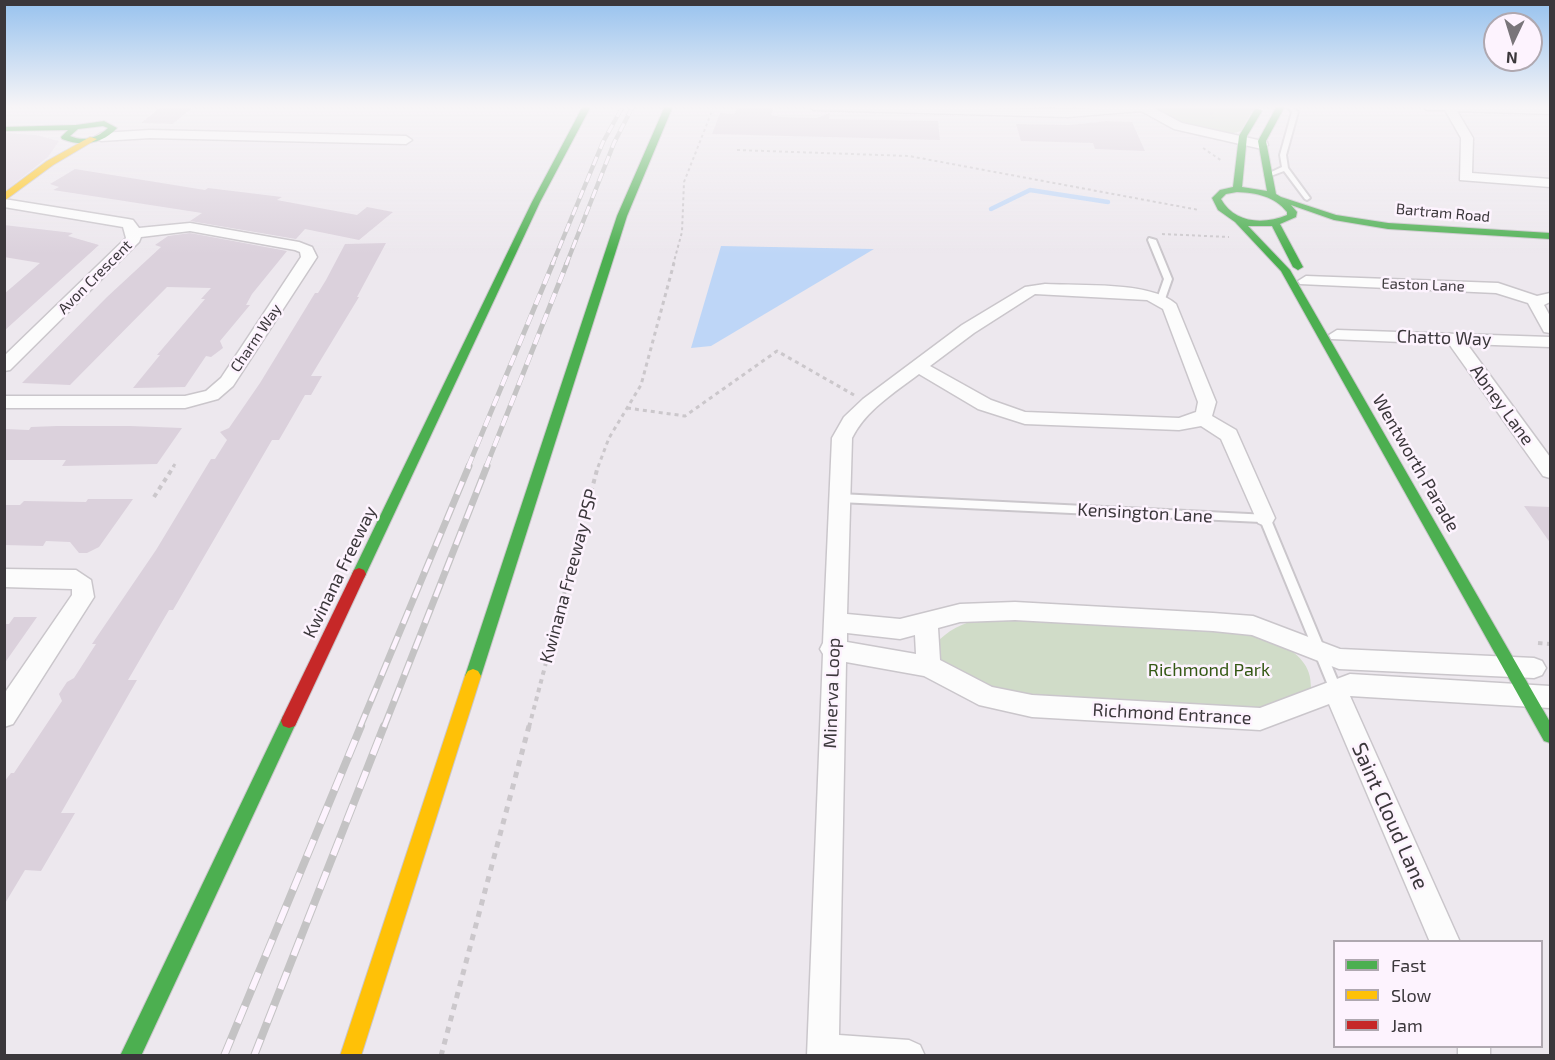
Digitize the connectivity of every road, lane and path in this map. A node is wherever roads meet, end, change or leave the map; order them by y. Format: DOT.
graph roads {
  1 [pos="55,155"];
  2 [pos="64,155"];
  3 [pos="561,155"];
  4 [pos="648,155"];
  5 [pos="694,155"];
  6 [pos="894,155"];
  7 [pos="1240,155"];
  8 [pos="1265,155"];
  9 [pos="1283,155"];
  10 [pos="1466,155"];
  11 [pos="50,163"];
  12 [pos="1285,168"];
  13 [pos="1268,175"];
  14 [pos="1551,183"];
  15 [pos="1237,189"];
  16 [pos="1277,197"];
  17 [pos="4,198"];
  18 [pos="1307,198"];
  19 [pos="4,203"];
  20 [pos="1207,211"];
  21 [pos="1334,217"];
  22 [pos="1237,219"];
  23 [pos="1280,223"];
  24 [pos="134,232"];
  25 [pos="1551,236"];
  26 [pos="1152,240"];
  27 [pos="1306,281"];
  28 [pos="1544,299"];
  29 [pos="1161,300"];
  30 [pos="1551,328"];
  31 [pos="1337,334"];
  32 [pos="1454,339"];
  33 [pos="1551,342"];
  34 [pos="4,366"];
  35 [pos="920,367"];
  36 [pos="4,402"];
  37 [pos="869,403"];
  38 [pos="627,408"];
  39 [pos="1202,418"];
  40 [pos="1396,436"];
  41 [pos="176,464"];
  42 [pos="1551,471"];
  43 [pos="154,497"];
  44 [pos="838,498"];
  45 [pos="1265,518"];
  46 [pos="4,578"];
  47 [pos="835,622"];
  48 [pos="926,623"];
  49 [pos="1538,643"];
  50 [pos="1551,644"];
  51 [pos="832,650"];
  52 [pos="1321,652"];
  53 [pos="928,666"];
  54 [pos="1536,680"];
  55 [pos="1336,691"];
  56 [pos="4,716"];
  57 [pos="1551,736"];
  58 [pos="1444,940"];
  59 [pos="823,1053"];
  60 [pos="130,1056"];
  61 [pos="350,1056"];
  62 [pos="441,1056"];
  63 [pos="909,1056"];
  1 -- 11 [label="main road"];
  2 -- 11 [label="main road"];
  3 -- 60 [label="main road, Kwinana Freeway"];
  4 -- 61 [label="main road"];
  5 -- 38 [label="path, Kwinana Freeway PSP"];
  6 -- 20 [label="path"];
  7 -- 15 [label="main road"];
  8 -- 13 [label="main road, Wentworth Parade"];
  9 -- 12 [label="lane"];
  10 -- 14 [label="street"];
  11 -- 17 [label="main road"];
  12 -- 13 [label="lane"];
  12 -- 18 [label="lane"];
  13 -- 16 [label="main road, Wentworth Parade"];
  15 -- 16 [label="main road"];
  15 -- 22 [label="main road, Wentworth Parade"];
  16 -- 21 [label="main road, Bartram Road"];
  16 -- 23 [label="main road, Wentworth Parade"];
  19 -- 24 [label="street, Avon Crescent"];
  21 -- 23 [label="main road, Bartram Road"];
  21 -- 25 [label="main road, Bartram Road"];
  22 -- 23 [label="main road"];
  22 -- 54 [label="main road, Wentworth Parade"];
  23 -- 27 [label="main road, Wentworth Parade"];
  24 -- 34 [label="street, Avon Crescent"];
  24 -- 36 [label="street, Charm Way"];
  26 -- 29 [label="lane"];
  27 -- 28 [label="street, Easton Lane"];
  27 -- 31 [label="main road, Wentworth Parade"];
  28 -- 30 [label="street"];
  29 -- 35 [label="street, Minerva Loop"];
  29 -- 39 [label="street"];
  31 -- 32 [label="street, Chatto Way"];
  31 -- 40 [label="main road, Wentworth Parade"];
  32 -- 33 [label="street, Chatto Way"];
  32 -- 42 [label="street, Abney Lane"];
  35 -- 37 [label="street, Minerva Loop"];
  35 -- 39 [label="street"];
  37 -- 38 [label="path"];
  37 -- 44 [label="street, Minerva Loop"];
  38 -- 62 [label="path, Kwinana Freeway PSP"];
  39 -- 45 [label="street"];
  41 -- 43 [label="path"];
  44 -- 45 [label="lane, Kensington Lane"];
  44 -- 47 [label="street, Minerva Loop"];
  45 -- 52 [label="lane"];
  46 -- 56 [label="street"];
  47 -- 48 [label="street"];
  47 -- 51 [label="street, Minerva Loop"];
  48 -- 52 [label="street"];
  48 -- 53 [label="street"];
  49 -- 50 [label="path"];
  51 -- 53 [label="street, Richmond Entrance"];
  51 -- 59 [label="street, Minerva Loop"];
  52 -- 54 [label="street"];
  52 -- 55 [label="lane"];
  53 -- 55 [label="street, Richmond Entrance"];
  54 -- 55 [label="street, Richmond Entrance"];
  54 -- 57 [label="main road, Wentworth Parade"];
  55 -- 58 [label="street, Saint Cloud Lane"];
  59 -- 63 [label="street"];
}
